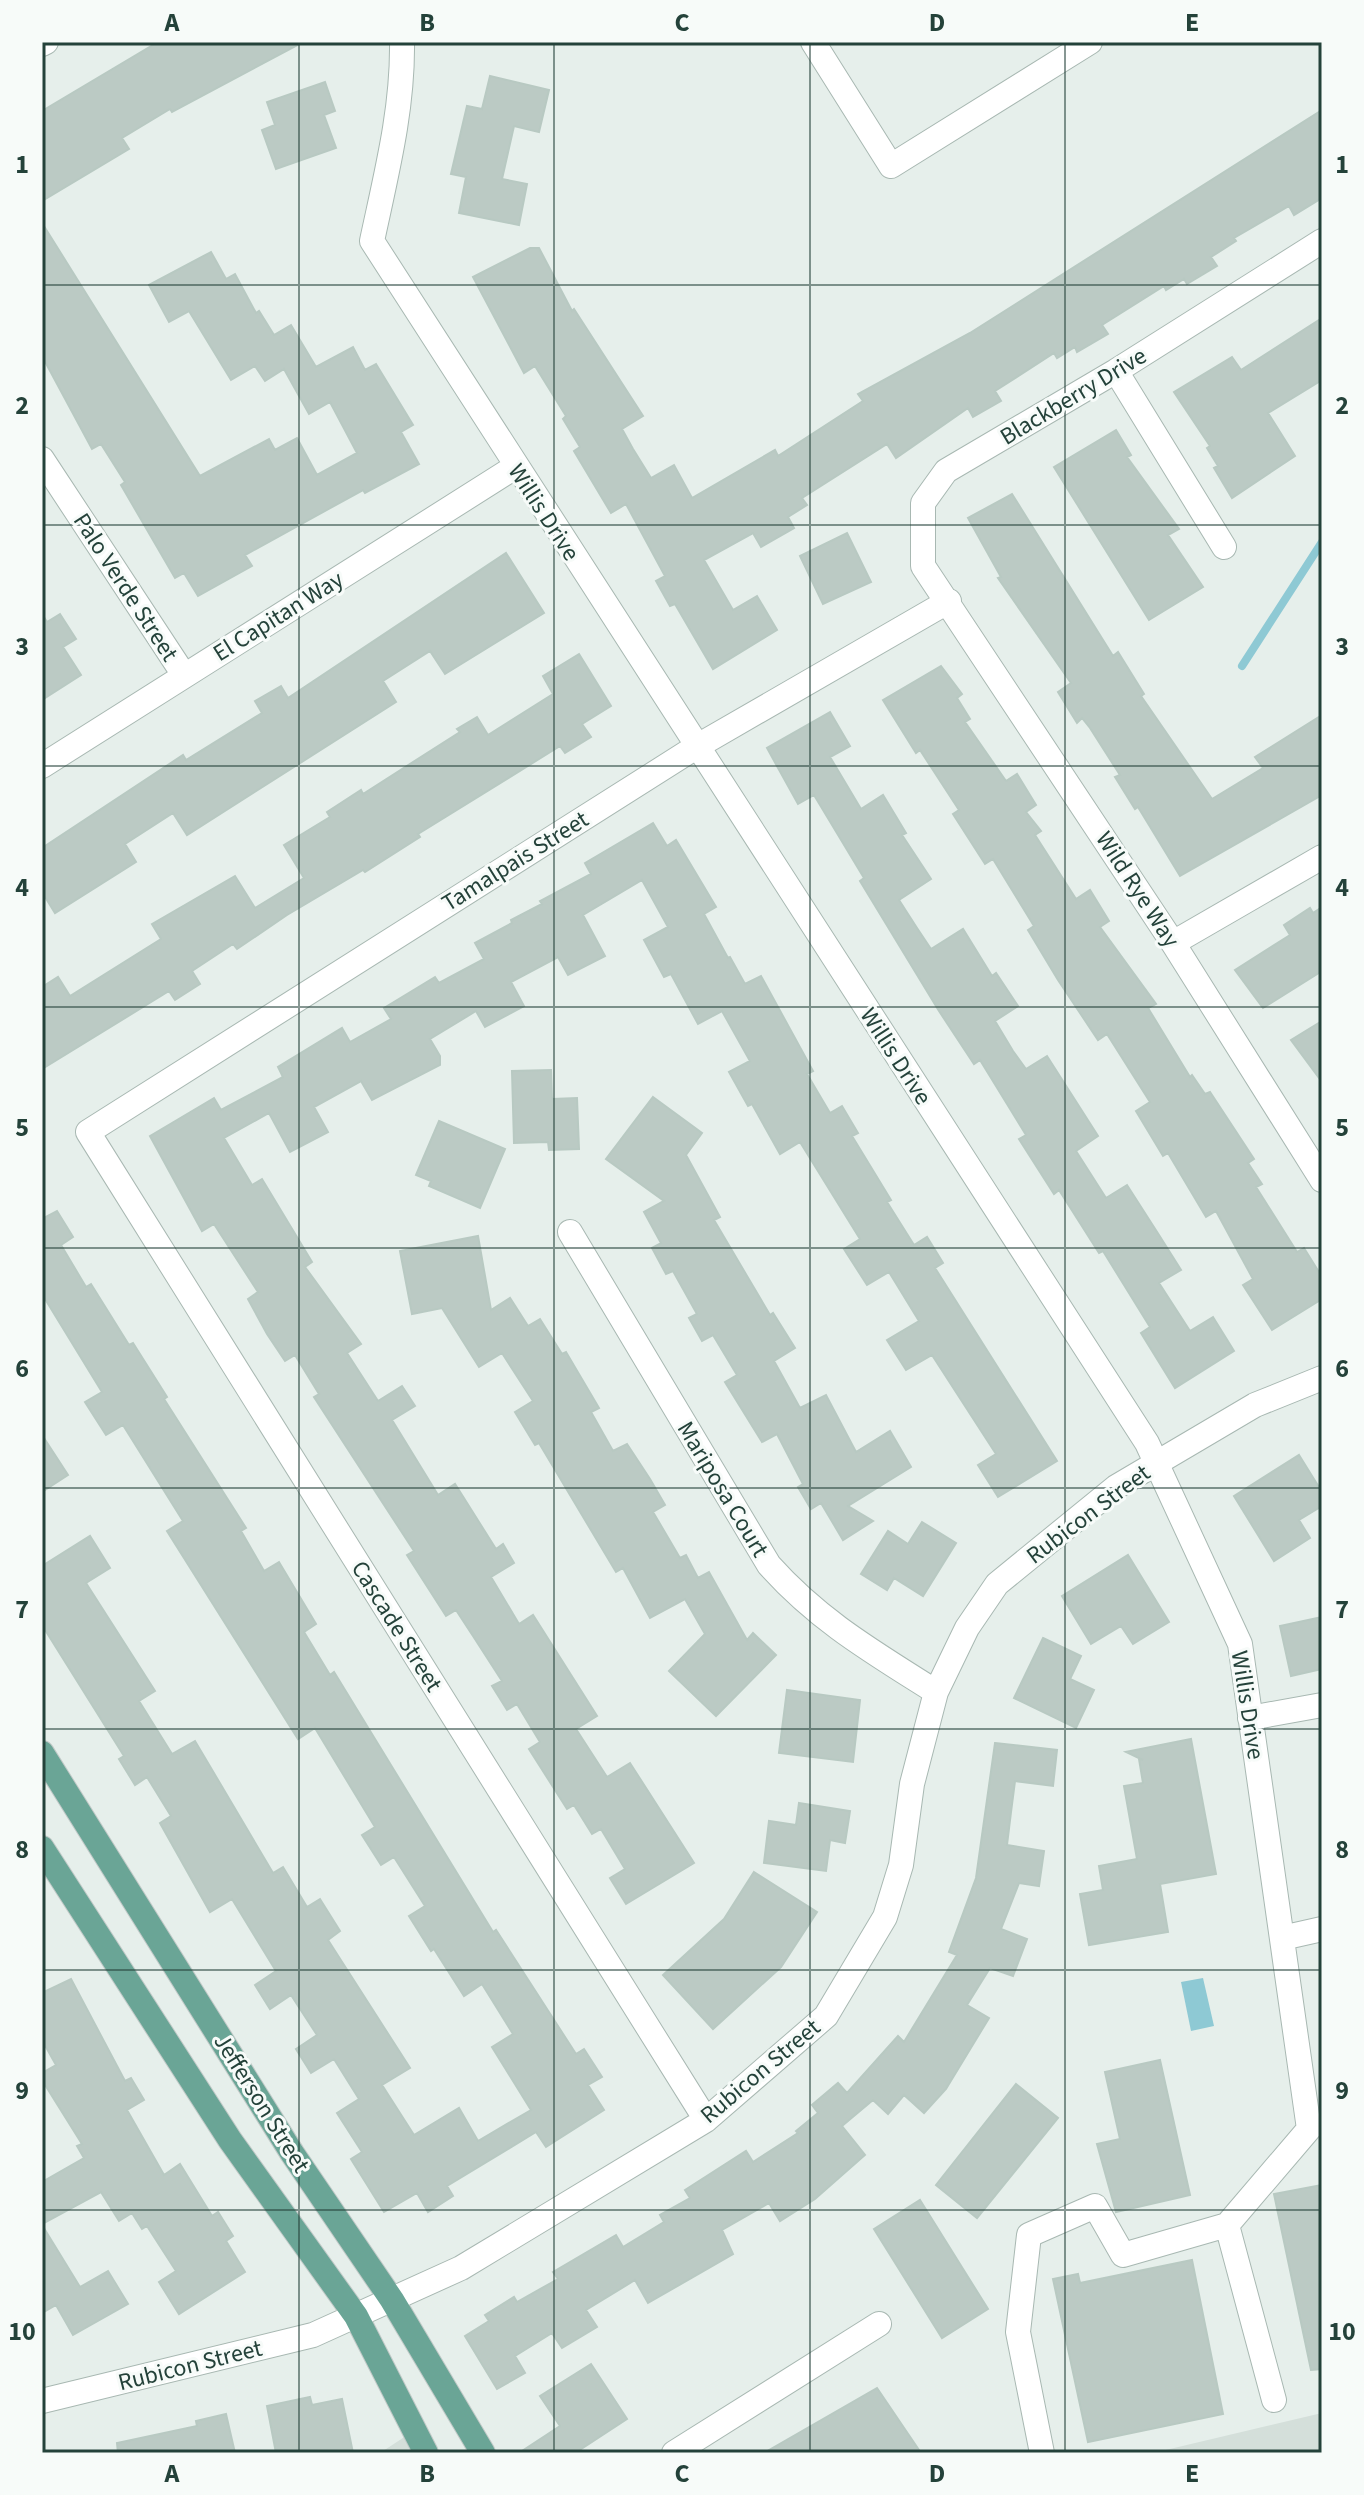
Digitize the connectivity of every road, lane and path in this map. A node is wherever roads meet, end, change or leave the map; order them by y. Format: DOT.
graph roads {
  1 [pos="402,42"];
  2 [pos="813,42"];
  3 [pos="1090,42"];
  4 [pos="1322,241"];
  5 [pos="1116,371"];
  6 [pos="42,459"];
  7 [pos="515,467"];
  8 [pos="1224,547"];
  9 [pos="949,601"];
  10 [pos="184,675"];
  11 [pos="696,747"];
  12 [pos="42,766"];
  13 [pos="1322,857"];
  14 [pos="1173,943"];
  15 [pos="88,1132"];
  16 [pos="1322,1180"];
  17 [pos="570,1232"];
  18 [pos="1322,1378"];
  19 [pos="1156,1463"];
  20 [pos="936,1692"];
  21 [pos="1322,1705"];
  22 [pos="1250,1718"];
  23 [pos="42,1753"];
  24 [pos="42,1848"];
  25 [pos="1322,1929"];
  26 [pos="1282,1938"];
  27 [pos="706,2120"];
  28 [pos="1315,2131"];
  29 [pos="1227,2225"];
  30 [pos="392,2300"];
  31 [pos="356,2316"];
  32 [pos="879,2324"];
  33 [pos="1274,2400"];
  34 [pos="42,2401"];
  35 [pos="426,2453"];
  36 [pos="483,2453"];
  37 [pos="674,2453"];
  38 [pos="1042,2453"];
  1 -- 7 [label="street, Willis Drive"];
  2 -- 3 [label="street"];
  4 -- 5 [label="street, Blackberry Drive"];
  5 -- 8 [label="street"];
  5 -- 9 [label="street, Blackberry Drive"];
  6 -- 10 [label="street, Palo Verde Street"];
  7 -- 10 [label="street, El Capitan Way"];
  7 -- 11 [label="street, Willis Drive"];
  9 -- 11 [label="street, Tamalpais Street"];
  9 -- 14 [label="street, Wild Rye Way"];
  10 -- 12 [label="street, El Capitan Way"];
  11 -- 15 [label="street, Tamalpais Street"];
  11 -- 19 [label="street, Willis Drive"];
  13 -- 14 [label="street"];
  14 -- 16 [label="street, Wild Rye Way"];
  15 -- 27 [label="street, Cascade Street"];
  17 -- 20 [label="street, Mariposa Court"];
  18 -- 19 [label="street, Rubicon Street"];
  19 -- 20 [label="street, Rubicon Street"];
  19 -- 22 [label="street, Willis Drive"];
  20 -- 27 [label="street, Rubicon Street"];
  21 -- 22 [label="street"];
  22 -- 26 [label="street, Willis Drive"];
  23 -- 30 [label="main road, Jefferson Street"];
  24 -- 31 [label="main road, Jefferson Street"];
  25 -- 26 [label="street"];
  26 -- 28 [label="street, Willis Drive"];
  27 -- 30 [label="street, Rubicon Street"];
  28 -- 29 [label="street"];
  29 -- 33 [label="street"];
  29 -- 38 [label="street"];
  30 -- 31 [label="street, Rubicon Street"];
  30 -- 36 [label="main road, Jefferson Street"];
  31 -- 34 [label="street, Rubicon Street"];
  31 -- 35 [label="main road, Jefferson Street"];
  32 -- 37 [label="street"];
}
